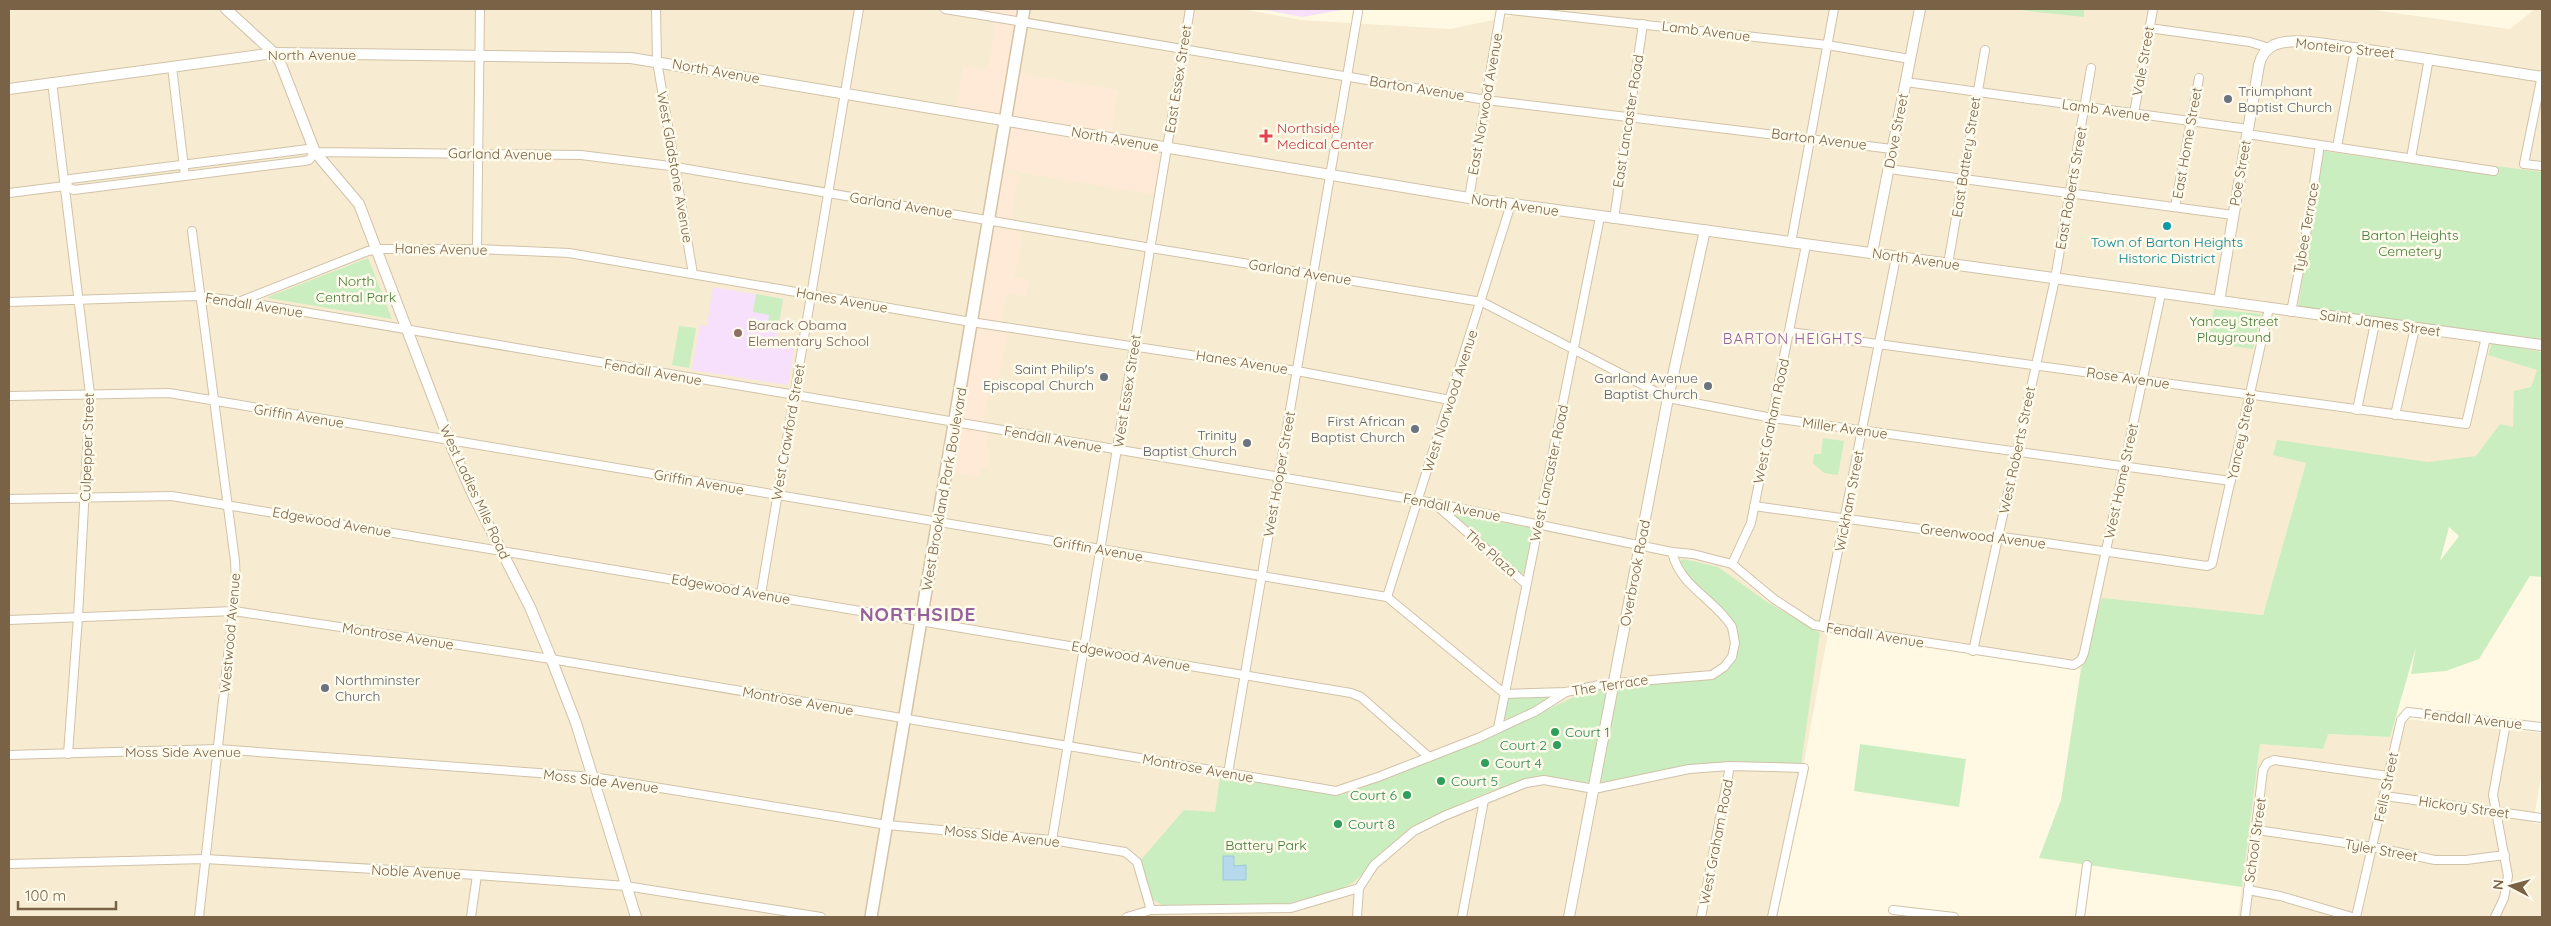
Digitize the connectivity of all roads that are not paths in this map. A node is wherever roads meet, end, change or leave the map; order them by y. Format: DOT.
graph roads {
  1 [pos="226,9"];
  2 [pos="480,9"];
  3 [pos="656,9"];
  4 [pos="859,9"];
  5 [pos="945,9"];
  6 [pos="1024,9"];
  7 [pos="1190,9"];
  8 [pos="1501,9"];
  9 [pos="1834,9"];
  10 [pos="1920,9"];
  11 [pos="2153,9"];
  12 [pos="1358,12"];
  13 [pos="1022,22"];
  14 [pos="1643,24"];
  15 [pos="2149,28"];
  16 [pos="1827,46"];
  17 [pos="1183,48"];
  18 [pos="2269,48"];
  19 [pos="2355,48"];
  20 [pos="1985,50"];
  21 [pos="274,53"];
  22 [pos="479,57"];
  23 [pos="2429,58"];
  24 [pos="1910,59"];
  25 [pos="657,61"];
  26 [pos="172,67"];
  27 [pos="2092,68"];
  28 [pos="1347,76"];
  29 [pos="2542,76"];
  30 [pos="2198,78"];
  31 [pos="52,82"];
  32 [pos="1906,82"];
  33 [pos="9,89"];
  34 [pos="845,92"];
  35 [pos="1977,92"];
  36 [pos="1486,100"];
  37 [pos="2085,107"];
  38 [pos="2134,113"];
  39 [pos="1628,116"];
  40 [pos="1005,119"];
  41 [pos="2190,122"];
  42 [pos="2248,132"];
  43 [pos="1811,138"];
  44 [pos="2320,145"];
  45 [pos="2337,147"];
  46 [pos="1167,149"];
  47 [pos="1892,149"];
  48 [pos="315,152"];
  49 [pos="478,154"];
  50 [pos="2411,158"];
  51 [pos="183,163"];
  52 [pos="2542,166"];
  53 [pos="675,167"];
  54 [pos="1889,170"];
  55 [pos="2494,171"];
  56 [pos="1330,174"];
  57 [pos="185,176"];
  58 [pos="1962,180"];
  59 [pos="65,186"];
  60 [pos="9,193"];
  61 [pos="828,193"];
  62 [pos="2070,194"];
  63 [pos="1469,198"];
  64 [pos="1511,204"];
  65 [pos="2175,207"];
  66 [pos="2233,215"];
  67 [pos="1600,217"];
  68 [pos="1614,219"];
  69 [pos="988,220"];
  70 [pos="1705,230"];
  71 [pos="192,231"];
  72 [pos="1791,243"];
  73 [pos="1806,245"];
  74 [pos="1151,248"];
  75 [pos="477,249"];
  76 [pos="375,250"];
  77 [pos="1872,253"];
  78 [pos="1896,257"];
  79 [pos="1948,264"];
  80 [pos="693,274"];
  81 [pos="1313,274"];
  82 [pos="2055,279"];
  83 [pos="2161,294"];
  84 [pos="812,295"];
  85 [pos="201,297"];
  86 [pos="79,299"];
  87 [pos="239,301"];
  88 [pos="2219,301"];
  89 [pos="9,302"];
  90 [pos="1482,302"];
  91 [pos="2269,308"];
  92 [pos="2291,312"];
  93 [pos="971,322"];
  94 [pos="2375,323"];
  95 [pos="2415,328"];
  96 [pos="406,330"];
  97 [pos="1790,332"];
  98 [pos="2486,337"];
  99 [pos="1879,344"];
  100 [pos="2542,345"];
  101 [pos="1134,346"];
  102 [pos="1574,350"];
  103 [pos="2036,365"];
  104 [pos="1297,371"];
  105 [pos="2143,380"];
  106 [pos="90,394"];
  107 [pos="2250,395"];
  108 [pos="9,396"];
  109 [pos="794,396"];
  110 [pos="1668,398"];
  111 [pos="1450,400"];
  112 [pos="214,402"];
  113 [pos="2357,410"];
  114 [pos="2395,415"];
  115 [pos="1772,418"];
  116 [pos="955,422"];
  117 [pos="1862,430"];
  118 [pos="449,440"];
  119 [pos="1117,450"];
  120 [pos="2017,452"];
  121 [pos="2124,466"];
  122 [pos="1279,477"];
  123 [pos="2231,481"];
  124 [pos="777,495"];
  125 [pos="85,498"];
  126 [pos="9,500"];
  127 [pos="1418,500"];
  128 [pos="1434,503"];
  129 [pos="228,504"];
  130 [pos="1754,506"];
  131 [pos="1845,518"];
  132 [pos="938,522"];
  133 [pos="1538,524"];
  134 [pos="1998,538"];
  135 [pos="1641,545"];
  136 [pos="502,550"];
  137 [pos="1100,550"];
  138 [pos="1672,552"];
  139 [pos="2105,552"];
  140 [pos="1732,564"];
  141 [pos="2212,564"];
  142 [pos="1262,577"];
  143 [pos="1526,584"];
  144 [pos="761,594"];
  145 [pos="1387,596"];
  146 [pos="234,611"];
  147 [pos="78,617"];
  148 [pos="9,620"];
  149 [pos="921,620"];
  150 [pos="1824,627"];
  151 [pos="1084,648"];
  152 [pos="1973,651"];
  153 [pos="552,659"];
  154 [pos="2074,664"];
  155 [pos="1245,675"];
  156 [pos="1612,684"];
  157 [pos="1566,692"];
  158 [pos="1505,694"];
  159 [pos="2404,715"];
  160 [pos="905,719"];
  161 [pos="2506,723"];
  162 [pos="2542,727"];
  163 [pos="1498,728"];
  164 [pos="1068,746"];
  165 [pos="218,749"];
  166 [pos="68,754"];
  167 [pos="9,755"];
  168 [pos="1429,757"];
  169 [pos="1730,766"];
  170 [pos="1228,773"];
  171 [pos="2388,776"];
  172 [pos="593,777"];
  173 [pos="1594,789"];
  174 [pos="2385,796"];
  175 [pos="1484,800"];
  176 [pos="2496,812"];
  177 [pos="2542,818"];
  178 [pos="887,825"];
  179 [pos="2257,830"];
  180 [pos="1052,840"];
  181 [pos="2372,847"];
  182 [pos="2505,855"];
  183 [pos="205,859"];
  184 [pos="9,864"];
  185 [pos="2086,865"];
  186 [pos="477,875"];
  187 [pos="626,886"];
  188 [pos="1359,888"];
  189 [pos="2248,890"];
  190 [pos="1240,908"];
  191 [pos="1151,910"];
  192 [pos="1893,910"];
  193 [pos="199,917"];
  194 [pos="470,917"];
  195 [pos="636,917"];
  196 [pos="821,917"];
  197 [pos="871,917"];
  198 [pos="1127,917"];
  199 [pos="1239,917"];
  200 [pos="1357,917"];
  201 [pos="1462,917"];
  202 [pos="1569,917"];
  203 [pos="1701,917"];
  204 [pos="1772,917"];
  205 [pos="1950,917"];
  206 [pos="2080,917"];
  207 [pos="2245,917"];
  208 [pos="2352,917"];
  209 [pos="2356,917"];
  210 [pos="2496,917"];
  1 -- 21 [label="street"];
  2 -- 22 [label="street"];
  3 -- 25 [label="street, West Gladstone Avenue"];
  4 -- 34 [label="street, West Crawford Street"];
  5 -- 13 [label="street, Barton Avenue"];
  6 -- 13 [label="main road, West Brookland Park Boulevard"];
  7 -- 17 [label="street, East Essex Street"];
  8 -- 14 [label="street, Lamb Avenue"];
  8 -- 36 [label="street, East Norwood Avenue"];
  9 -- 16 [label="street"];
  10 -- 24 [label="street, Dove Street"];
  11 -- 15 [label="street, Vale Street"];
  12 -- 28 [label="street, West Hooper Street"];
  13 -- 17 [label="street, Barton Avenue"];
  13 -- 40 [label="main road, West Brookland Park Boulevard"];
  14 -- 16 [label="street, Lamb Avenue"];
  14 -- 39 [label="street, East Lancaster Road"];
  15 -- 18 [label="street, Monteiro Street"];
  15 -- 38 [label="street, Vale Street"];
  16 -- 24 [label="street, Lamb Avenue"];
  16 -- 43 [label="street"];
  17 -- 28 [label="street, Barton Avenue"];
  17 -- 46 [label="street, East Essex Street"];
  18 -- 19 [label="street, Monteiro Street"];
  18 -- 42 [label="street, Poe Street"];
  19 -- 23 [label="street, Monteiro Street"];
  19 -- 45 [label="street"];
  20 -- 35 [label="street, East Battery Street"];
  21 -- 22 [label="street, North Avenue"];
  21 -- 26 [label="street, North Avenue"];
  21 -- 48 [label="street, West Ladies Mile Road"];
  22 -- 25 [label="street, North Avenue"];
  22 -- 49 [label="street"];
  23 -- 29 [label="street, Monteiro Street"];
  23 -- 50 [label="street"];
  24 -- 32 [label="street, Dove Street"];
  25 -- 34 [label="street, North Avenue"];
  25 -- 53 [label="street, West Gladstone Avenue"];
  26 -- 31 [label="street, North Avenue"];
  26 -- 51 [label="street"];
  27 -- 37 [label="street, East Roberts Street"];
  28 -- 36 [label="street, Barton Avenue"];
  28 -- 56 [label="street, West Hooper Street"];
  29 -- 52 [label="street"];
  30 -- 41 [label="street, East Home Street"];
  31 -- 33 [label="street, North Avenue"];
  31 -- 59 [label="street, Culpepper Street"];
  32 -- 35 [label="street, Lamb Avenue"];
  32 -- 47 [label="street, Dove Street"];
  34 -- 40 [label="street, North Avenue"];
  34 -- 61 [label="street, West Crawford Street"];
  35 -- 37 [label="street, Lamb Avenue"];
  35 -- 58 [label="street, East Battery Street"];
  36 -- 39 [label="street, Barton Avenue"];
  36 -- 63 [label="street, East Norwood Avenue"];
  37 -- 38 [label="street, Lamb Avenue"];
  37 -- 62 [label="street, East Roberts Street"];
  38 -- 41 [label="street, Lamb Avenue"];
  39 -- 43 [label="street, Barton Avenue"];
  39 -- 68 [label="street, East Lancaster Road"];
  40 -- 46 [label="street, North Avenue"];
  40 -- 69 [label="main road, West Brookland Park Boulevard"];
  41 -- 42 [label="street, Lamb Avenue"];
  41 -- 65 [label="street, East Home Street"];
  42 -- 44 [label="street, Lamb Avenue"];
  42 -- 66 [label="street, Poe Street"];
  43 -- 47 [label="street, Barton Avenue"];
  43 -- 72 [label="street"];
  44 -- 45 [label="street, Lamb Avenue"];
  44 -- 92 [label="street, Tybee Terrace"];
  45 -- 50 [label="street, Lamb Avenue"];
  46 -- 56 [label="street, North Avenue"];
  46 -- 74 [label="street, West Essex Street"];
  47 -- 54 [label="street, Dove Street"];
  48 -- 49 [label="street, Garland Avenue"];
  48 -- 51 [label="street, Garland Avenue"];
  48 -- 57 [label="street, Garland Avenue"];
  48 -- 76 [label="street, West Ladies Mile Road"];
  49 -- 53 [label="street, Garland Avenue"];
  49 -- 75 [label="street"];
  50 -- 55 [label="street, Lamb Avenue"];
  51 -- 57 [label="street"];
  51 -- 59 [label="street, Garland Avenue"];
  53 -- 61 [label="street, Garland Avenue"];
  53 -- 80 [label="street, West Gladstone Avenue"];
  54 -- 58 [label="street"];
  54 -- 77 [label="street, Dove Street"];
  56 -- 63 [label="street, North Avenue"];
  56 -- 81 [label="street, West Hooper Street"];
  57 -- 59 [label="street, Garland Avenue"];
  58 -- 62 [label="street"];
  58 -- 79 [label="street, East Battery Street"];
  59 -- 60 [label="street, Garland Avenue"];
  59 -- 86 [label="street, Culpepper Street"];
  61 -- 69 [label="street, Garland Avenue"];
  61 -- 84 [label="street, West Crawford Street"];
  62 -- 65 [label="street"];
  62 -- 82 [label="street, East Roberts Street"];
  63 -- 64 [label="street, North Avenue"];
  64 -- 67 [label="street, North Avenue"];
  64 -- 90 [label="street, West Norwood Avenue"];
  65 -- 66 [label="street"];
  66 -- 88 [label="street, Poe Street"];
  67 -- 68 [label="street, North Avenue"];
  67 -- 102 [label="street, West Lancaster Road"];
  68 -- 70 [label="street, North Avenue"];
  69 -- 74 [label="street, Garland Avenue"];
  69 -- 93 [label="main road, West Brookland Park Boulevard"];
  70 -- 72 [label="street, North Avenue"];
  70 -- 110 [label="street, Overbrook Road"];
  71 -- 85 [label="street, Westwood Avenue"];
  72 -- 73 [label="street, North Avenue"];
  73 -- 77 [label="street, North Avenue"];
  73 -- 97 [label="street, West Graham Road"];
  74 -- 81 [label="street, Garland Avenue"];
  74 -- 101 [label="street, West Essex Street"];
  75 -- 76 [label="street, Hanes Avenue"];
  75 -- 80 [label="street, Hanes Avenue"];
  76 -- 87 [label="street, Hanes Avenue"];
  76 -- 96 [label="street, West Ladies Mile Road"];
  77 -- 78 [label="street, North Avenue"];
  78 -- 79 [label="street, North Avenue"];
  78 -- 99 [label="street, Wickham Street"];
  79 -- 82 [label="street, North Avenue"];
  80 -- 84 [label="street, Hanes Avenue"];
  81 -- 90 [label="street, Garland Avenue"];
  81 -- 104 [label="street, West Hooper Street"];
  82 -- 83 [label="street, North Avenue"];
  82 -- 103 [label="street, West Roberts Street"];
  83 -- 88 [label="street, North Avenue"];
  83 -- 105 [label="street, West Home Street"];
  84 -- 93 [label="street, Hanes Avenue"];
  84 -- 109 [label="street, West Crawford Street"];
  85 -- 86 [label="street, Fendall Avenue"];
  85 -- 87 [label="street, Fendall Avenue"];
  85 -- 112 [label="street, Westwood Avenue"];
  86 -- 89 [label="street, Fendall Avenue"];
  86 -- 106 [label="street, Culpepper Street"];
  87 -- 96 [label="street, Fendall Avenue"];
  88 -- 91 [label="street, Saint James Street"];
  90 -- 102 [label="street, Miller Avenue"];
  90 -- 111 [label="street, West Norwood Avenue"];
  91 -- 92 [label="street, Saint James Street"];
  91 -- 107 [label="street, Yancey Street"];
  92 -- 94 [label="street, Saint James Street"];
  93 -- 101 [label="street, Hanes Avenue"];
  93 -- 116 [label="main road, West Brookland Park Boulevard"];
  94 -- 95 [label="street, Saint James Street"];
  94 -- 113 [label="street"];
  95 -- 98 [label="street, Saint James Street"];
  95 -- 114 [label="street"];
  96 -- 109 [label="street, Fendall Avenue"];
  96 -- 118 [label="street, West Ladies Mile Road"];
  97 -- 99 [label="street, Rose Avenue"];
  97 -- 115 [label="street, West Graham Road"];
  98 -- 100 [label="street, Saint James Street"];
  98 -- 114 [label="street, Rose Avenue"];
  99 -- 103 [label="street, Rose Avenue"];
  99 -- 117 [label="street, Wickham Street"];
  101 -- 104 [label="street, Hanes Avenue"];
  101 -- 119 [label="street, West Essex Street"];
  102 -- 110 [label="street, Miller Avenue"];
  102 -- 133 [label="street, West Lancaster Road"];
  103 -- 105 [label="street, Rose Avenue"];
  103 -- 120 [label="street, West Roberts Street"];
  104 -- 111 [label="street, Hanes Avenue"];
  104 -- 122 [label="street, West Hooper Street"];
  105 -- 107 [label="street, Rose Avenue"];
  105 -- 121 [label="street, West Home Street"];
  106 -- 108 [label="street, Griffin Avenue"];
  106 -- 112 [label="street, Griffin Avenue"];
  106 -- 125 [label="street, Culpepper Street"];
  107 -- 113 [label="street, Rose Avenue"];
  107 -- 123 [label="street, Yancey Street"];
  109 -- 116 [label="street, Fendall Avenue"];
  109 -- 124 [label="street, West Crawford Street"];
  110 -- 115 [label="street, Miller Avenue"];
  110 -- 135 [label="street, Overbrook Road"];
  111 -- 127 [label="street, West Norwood Avenue"];
  112 -- 118 [label="street, Griffin Avenue"];
  112 -- 129 [label="street, Westwood Avenue"];
  113 -- 114 [label="street, Rose Avenue"];
  115 -- 117 [label="street, Miller Avenue"];
  115 -- 130 [label="street, West Graham Road"];
  116 -- 119 [label="street, Fendall Avenue"];
  116 -- 132 [label="main road, West Brookland Park Boulevard"];
  117 -- 120 [label="street, Miller Avenue"];
  117 -- 131 [label="street, Wickham Street"];
  118 -- 124 [label="street, Griffin Avenue"];
  118 -- 136 [label="street, West Ladies Mile Road"];
  119 -- 122 [label="street, Fendall Avenue"];
  119 -- 137 [label="street, West Essex Street"];
  120 -- 121 [label="street, Miller Avenue"];
  120 -- 134 [label="street, West Roberts Street"];
  121 -- 123 [label="street, Miller Avenue"];
  121 -- 139 [label="street, West Home Street"];
  122 -- 127 [label="street, Fendall Avenue"];
  122 -- 142 [label="street, West Hooper Street"];
  123 -- 141 [label="street, Yancey Street"];
  124 -- 132 [label="street, Griffin Avenue"];
  124 -- 144 [label="street, West Crawford Street"];
  125 -- 126 [label="street, Edgewood Avenue"];
  125 -- 129 [label="street, Edgewood Avenue"];
  125 -- 147 [label="street, Culpepper Street"];
  127 -- 128 [label="street, Fendall Avenue"];
  127 -- 145 [label="street, West Norwood Avenue"];
  128 -- 133 [label="street, Fendall Avenue"];
  128 -- 143 [label="street, The Plaza"];
  129 -- 136 [label="street, Edgewood Avenue"];
  129 -- 146 [label="street, Westwood Avenue"];
  130 -- 131 [label="street, Greenwood Avenue"];
  130 -- 140 [label="street, West Graham Road"];
  131 -- 134 [label="street, Greenwood Avenue"];
  131 -- 150 [label="street, Wickham Street"];
  132 -- 137 [label="street, Griffin Avenue"];
  132 -- 149 [label="main road, West Brookland Park Boulevard"];
  133 -- 135 [label="street, Fendall Avenue"];
  133 -- 143 [label="street, West Lancaster Road"];
  134 -- 139 [label="street, Greenwood Avenue"];
  134 -- 152 [label="street, West Roberts Street"];
  135 -- 138 [label="street, Fendall Avenue"];
  135 -- 156 [label="street, Overbrook Road"];
  136 -- 144 [label="street, Edgewood Avenue"];
  136 -- 153 [label="street, West Ladies Mile Road"];
  137 -- 142 [label="street, Griffin Avenue"];
  137 -- 151 [label="street, West Essex Street"];
  138 -- 140 [label="street, Fendall Avenue"];
  138 -- 156 [label="street, The Terrace"];
  139 -- 141 [label="street, Greenwood Avenue"];
  139 -- 154 [label="street, West Home Street"];
  140 -- 150 [label="street, Fendall Avenue"];
  142 -- 145 [label="street, Griffin Avenue"];
  142 -- 155 [label="street, West Hooper Street"];
  143 -- 158 [label="street, West Lancaster Road"];
  144 -- 149 [label="street, Edgewood Avenue"];
  145 -- 158 [label="street"];
  146 -- 147 [label="street, Montrose Avenue"];
  146 -- 153 [label="street, Montrose Avenue"];
  146 -- 165 [label="street, Westwood Avenue"];
  147 -- 148 [label="street, Montrose Avenue"];
  147 -- 166 [label="street, Culpepper Street"];
  149 -- 151 [label="street, Edgewood Avenue"];
  149 -- 160 [label="main road, West Brookland Park Boulevard"];
  150 -- 152 [label="street, Fendall Avenue"];
  151 -- 155 [label="street, Edgewood Avenue"];
  151 -- 164 [label="street, West Essex Street"];
  152 -- 154 [label="street, Fendall Avenue"];
  153 -- 160 [label="street, Montrose Avenue"];
  153 -- 172 [label="street, West Ladies Mile Road"];
  155 -- 168 [label="street, Edgewood Avenue"];
  155 -- 170 [label="street, West Hooper Street"];
  156 -- 157 [label="street, The Terrace"];
  156 -- 173 [label="street, Overbrook Road"];
  157 -- 158 [label="street, The Terrace"];
  157 -- 163 [label="street, Montrose Avenue"];
  158 -- 163 [label="street, West Lancaster Road"];
  159 -- 161 [label="street, Fendall Avenue"];
  159 -- 171 [label="street, Fells Street"];
  160 -- 164 [label="street, Montrose Avenue"];
  160 -- 178 [label="main road, West Brookland Park Boulevard"];
  161 -- 162 [label="street, Fendall Avenue"];
  161 -- 176 [label="street"];
  163 -- 168 [label="street, Montrose Avenue"];
  164 -- 170 [label="street, Montrose Avenue"];
  164 -- 180 [label="street, West Essex Street"];
  165 -- 166 [label="street, Moss Side Avenue"];
  165 -- 172 [label="street, Moss Side Avenue"];
  165 -- 183 [label="street, Westwood Avenue"];
  166 -- 167 [label="street, Moss Side Avenue"];
  168 -- 170 [label="street, Montrose Avenue"];
  169 -- 173 [label="street"];
  169 -- 203 [label="street, West Graham Road"];
  169 -- 204 [label="street"];
  171 -- 174 [label="street, Fells Street"];
  171 -- 179 [label="street, School Street"];
  172 -- 178 [label="street, Moss Side Avenue"];
  172 -- 187 [label="street, West Ladies Mile Road"];
  173 -- 175 [label="street"];
  173 -- 202 [label="street, Overbrook Road"];
  174 -- 176 [label="street, Hickory Street"];
  174 -- 181 [label="street, Fells Street"];
  175 -- 188 [label="street"];
  175 -- 201 [label="street"];
  176 -- 177 [label="street, Hickory Street"];
  176 -- 182 [label="street"];
  178 -- 180 [label="street, Moss Side Avenue"];
  178 -- 197 [label="main road, West Brookland Park Boulevard"];
  179 -- 181 [label="street, Tyler Street"];
  179 -- 189 [label="street, School Street"];
  180 -- 191 [label="street, Moss Side Avenue"];
  181 -- 182 [label="street, Tyler Street"];
  181 -- 209 [label="street, Fells Street"];
  182 -- 210 [label="street"];
  183 -- 184 [label="street, Noble Avenue"];
  183 -- 186 [label="street, Noble Avenue"];
  183 -- 193 [label="street, Westwood Avenue"];
  185 -- 206 [label="street"];
  186 -- 187 [label="street, Noble Avenue"];
  186 -- 194 [label="street"];
  187 -- 195 [label="street, West Ladies Mile Road"];
  187 -- 196 [label="street, Noble Avenue"];
  188 -- 190 [label="street"];
  188 -- 200 [label="street"];
  189 -- 207 [label="street, School Street"];
  189 -- 208 [label="street"];
  190 -- 191 [label="street"];
  190 -- 199 [label="street"];
  191 -- 198 [label="street"];
  192 -- 205 [label="street"];
}
